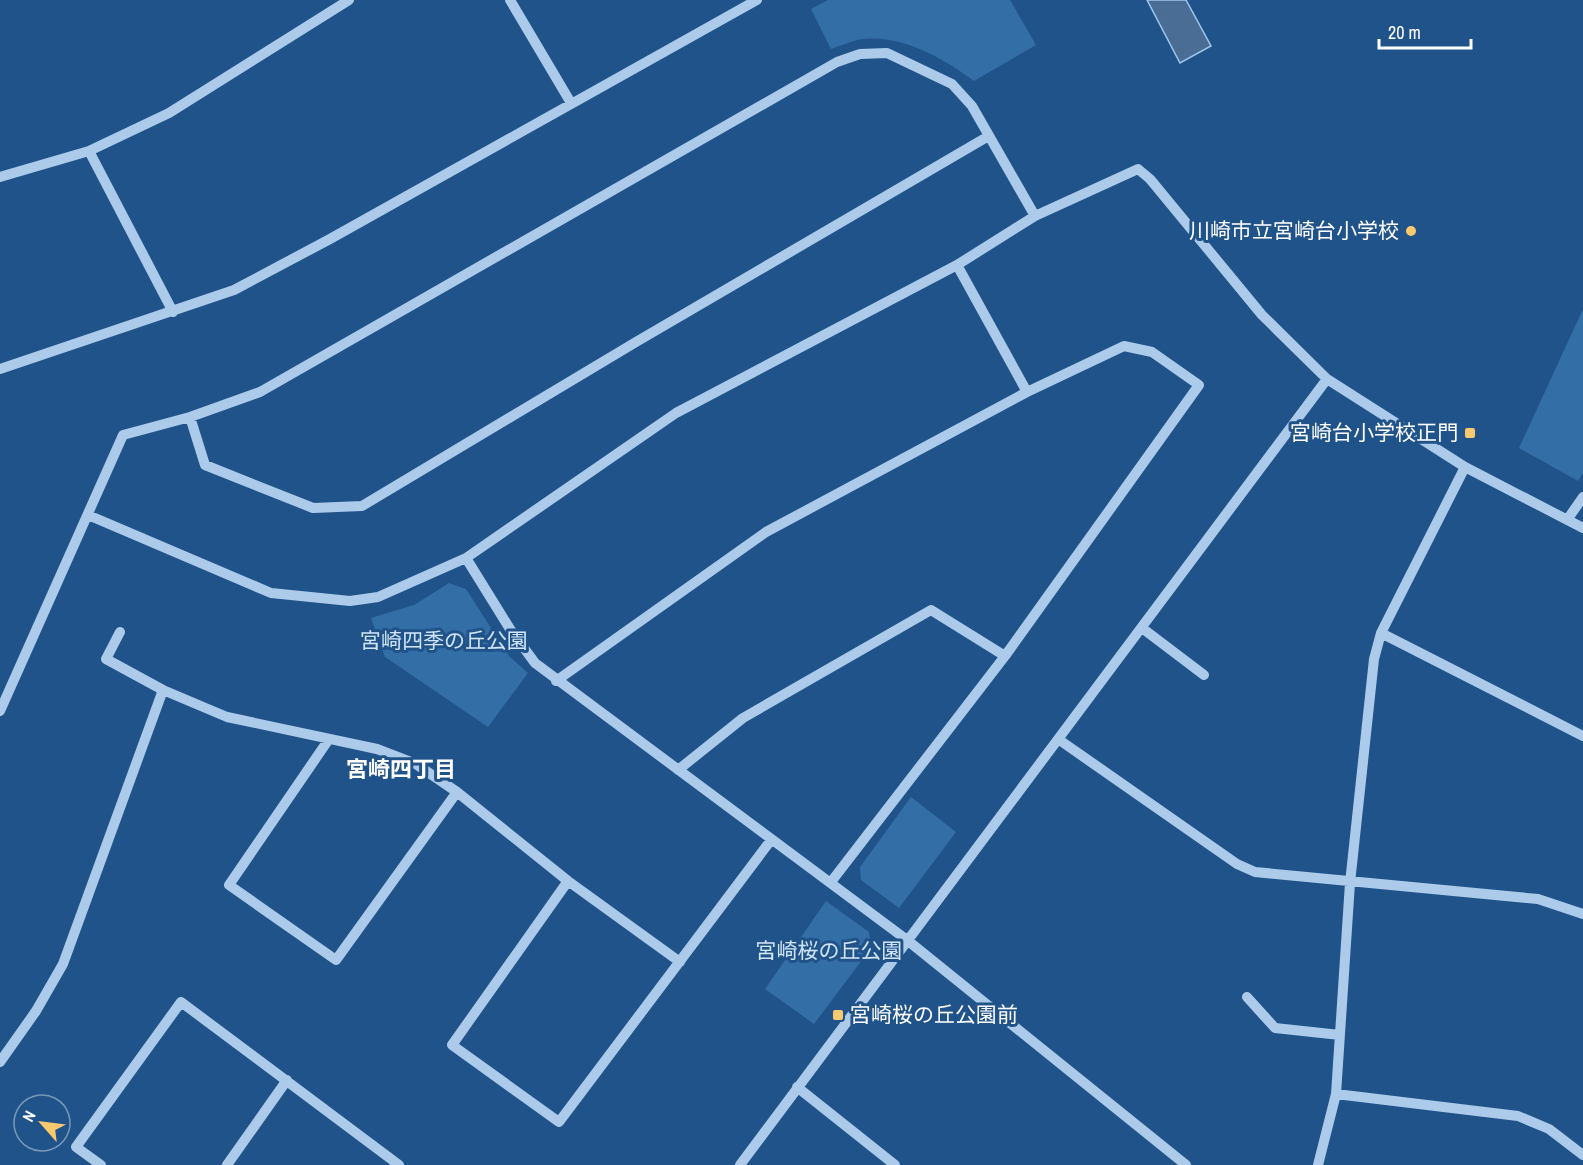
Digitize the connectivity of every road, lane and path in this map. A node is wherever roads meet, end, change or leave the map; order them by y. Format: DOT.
graph roads {
  1 [pos="348,0"];
  2 [pos="510,0"];
  3 [pos="757,0"];
  4 [pos="571,103"];
  5 [pos="987,137"];
  6 [pos="89,152"];
  7 [pos="0,177"];
  8 [pos="1035,216"];
  9 [pos="957,265"];
  10 [pos="173,312"];
  11 [pos="0,369"];
  12 [pos="1327,379"];
  13 [pos="1027,392"];
  14 [pos="190,417"];
  15 [pos="1465,467"];
  16 [pos="1583,496"];
  17 [pos="88,515"];
  18 [pos="1567,520"];
  19 [pos="1583,528"];
  20 [pos="466,558"];
  21 [pos="1143,628"];
  22 [pos="120,632"];
  23 [pos="1381,633"];
  24 [pos="1005,656"];
  25 [pos="1204,675"];
  26 [pos="556,681"];
  27 [pos="163,690"];
  28 [pos="0,711"];
  29 [pos="1583,736"];
  30 [pos="329,739"];
  31 [pos="1059,739"];
  32 [pos="678,770"];
  33 [pos="457,792"];
  34 [pos="771,840"];
  35 [pos="568,880"];
  36 [pos="831,882"];
  37 [pos="1350,883"];
  38 [pos="1583,914"];
  39 [pos="907,940"];
  40 [pos="680,962"];
  41 [pos="1247,998"];
  42 [pos="1340,1035"];
  43 [pos="0,1062"];
  44 [pos="287,1080"];
  45 [pos="797,1087"];
  46 [pos="1336,1094"];
  47 [pos="1583,1155"];
  48 [pos="101,1165"];
  49 [pos="227,1165"];
  50 [pos="399,1165"];
  51 [pos="740,1165"];
  52 [pos="895,1165"];
  53 [pos="1186,1165"];
  54 [pos="1318,1165"];
  1 -- 6 [label="street"];
  2 -- 4 [label="street"];
  3 -- 4 [label="street"];
  4 -- 10 [label="street"];
  5 -- 8 [label="street"];
  5 -- 14 [label="street"];
  5 -- 14 [label="street"];
  6 -- 7 [label="street"];
  6 -- 10 [label="street"];
  8 -- 9 [label="street"];
  8 -- 12 [label="street"];
  9 -- 13 [label="street"];
  9 -- 20 [label="street"];
  10 -- 11 [label="street"];
  12 -- 15 [label="street"];
  12 -- 21 [label="street"];
  13 -- 24 [label="street"];
  13 -- 26 [label="street"];
  14 -- 17 [label="street"];
  15 -- 18 [label="street"];
  15 -- 23 [label="street"];
  16 -- 18 [label="street"];
  17 -- 20 [label="street"];
  17 -- 28 [label="street"];
  18 -- 19 [label="street"];
  20 -- 26 [label="street"];
  21 -- 25 [label="street"];
  21 -- 31 [label="street"];
  22 -- 27 [label="street"];
  23 -- 29 [label="street"];
  23 -- 37 [label="street"];
  24 -- 32 [label="street"];
  24 -- 36 [label="street"];
  26 -- 32 [label="street"];
  27 -- 30 [label="street"];
  27 -- 43 [label="street"];
  30 -- 33 [label="street"];
  30 -- 33 [label="street"];
  31 -- 37 [label="street"];
  31 -- 39 [label="street"];
  32 -- 34 [label="street"];
  33 -- 35 [label="street"];
  34 -- 36 [label="street"];
  34 -- 40 [label="street"];
  35 -- 40 [label="street"];
  35 -- 40 [label="street"];
  36 -- 39 [label="street"];
  37 -- 38 [label="street"];
  37 -- 42 [label="street"];
  39 -- 45 [label="street"];
  39 -- 53 [label="street"];
  41 -- 42 [label="street"];
  42 -- 46 [label="street"];
  44 -- 48 [label="street"];
  44 -- 49 [label="street"];
  44 -- 50 [label="street"];
  45 -- 51 [label="street"];
  45 -- 52 [label="street"];
  46 -- 47 [label="street"];
  46 -- 54 [label="street"];
}
